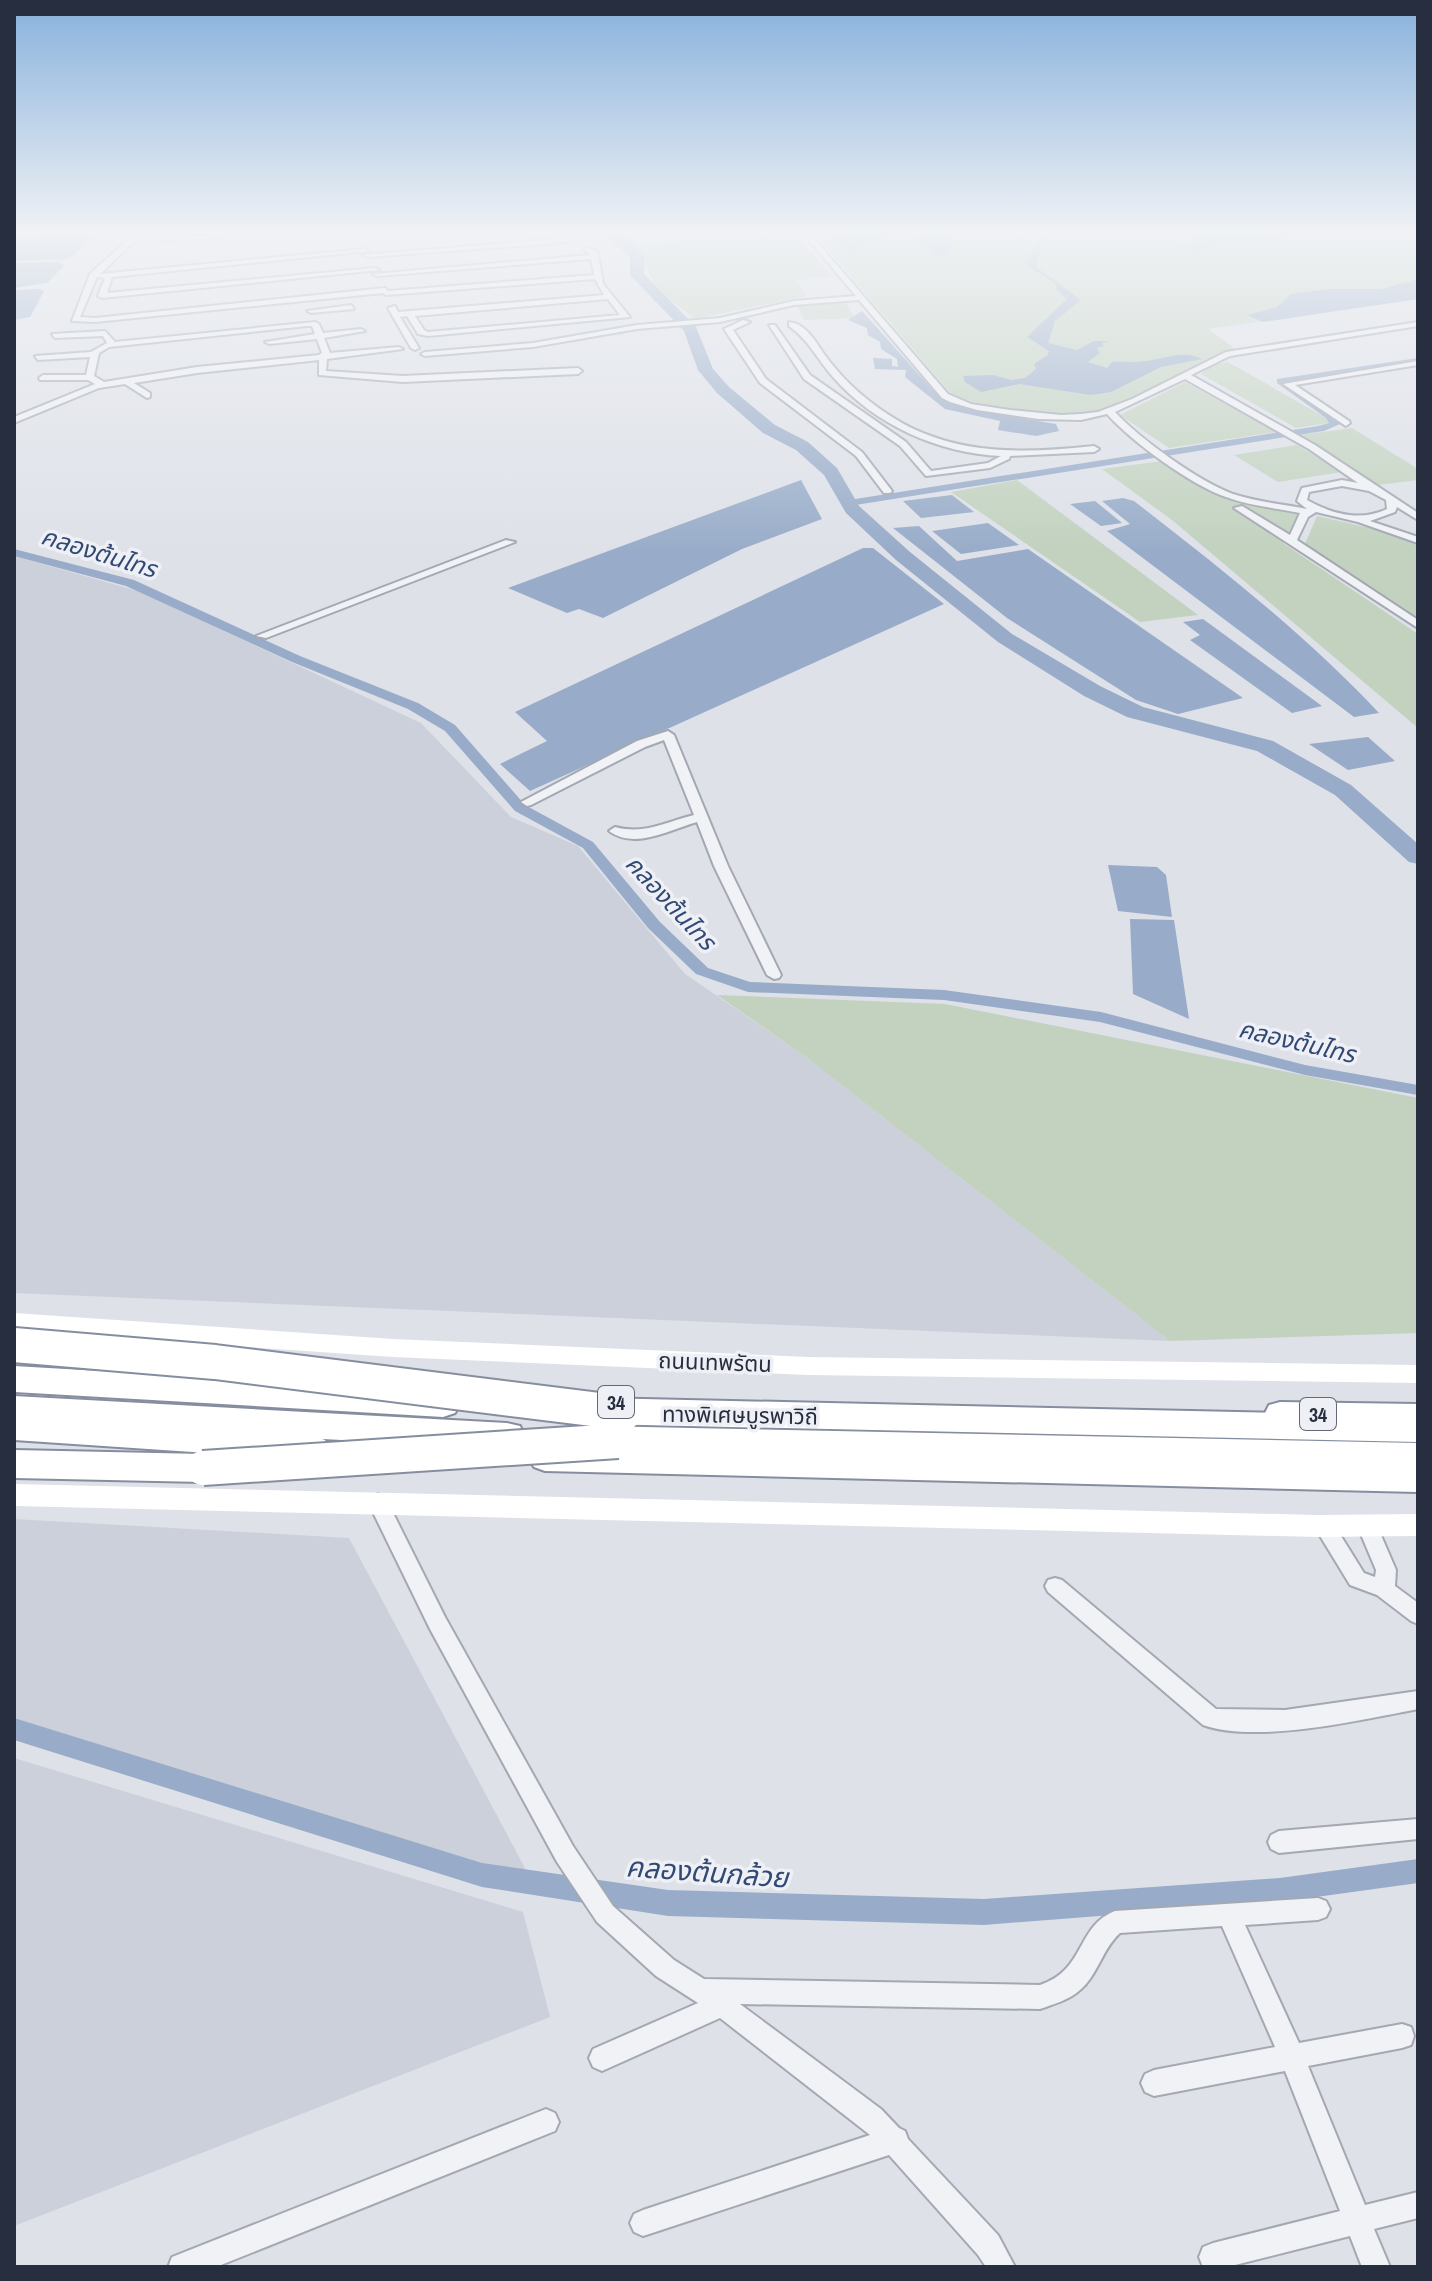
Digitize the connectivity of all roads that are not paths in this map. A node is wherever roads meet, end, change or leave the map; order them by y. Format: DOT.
graph roads {
  1 [pos="109,339"];
  2 [pos="132,339"];
  3 [pos="204,339"];
  4 [pos="287,339"];
  5 [pos="320,339"];
  6 [pos="399,339"];
  7 [pos="411,339"];
  8 [pos="557,339"];
  9 [pos="735,339"];
  10 [pos="781,339"];
  11 [pos="809,339"];
  12 [pos="895,339"];
  13 [pos="1318,339"];
  14 [pos="269,342"];
  15 [pos="112,344"];
  16 [pos="209,349"];
  17 [pos="410,353"];
  18 [pos="95,354"];
  19 [pos="325,355"];
  20 [pos="38,358"];
  21 [pos="277,360"];
  22 [pos="518,360"];
  23 [pos="1418,363"];
  24 [pos="423,367"];
  25 [pos="206,368"];
  26 [pos="578,371"];
  27 [pos="1184,375"];
  28 [pos="279,376"];
  29 [pos="528,376"];
  30 [pos="90,377"];
  31 [pos="43,378"];
  32 [pos="421,378"];
  33 [pos="126,381"];
  34 [pos="211,382"];
  35 [pos="102,385"];
  36 [pos="147,395"];
  37 [pos="14,405"];
  38 [pos="44,410"];
  39 [pos="1111,413"];
  40 [pos="1091,418"];
  41 [pos="14,420"];
  42 [pos="1118,423"];
  43 [pos="1346,423"];
  44 [pos="1094,449"];
  45 [pos="1007,456"];
  46 [pos="1372,489"];
  47 [pos="887,491"];
  48 [pos="1391,499"];
  49 [pos="1239,508"];
  50 [pos="1311,510"];
  51 [pos="1418,517"];
  52 [pos="1347,518"];
  53 [pos="1418,540"];
  54 [pos="1292,541"];
  55 [pos="510,542"];
  56 [pos="1418,625"];
  57 [pos="262,636"];
  58 [pos="527,802"];
  59 [pos="701,817"];
  60 [pos="615,831"];
  61 [pos="774,975"];
  62 [pos="14,1322"];
  63 [pos="14,1345"];
  64 [pos="14,1367"];
  65 [pos="1418,1374"];
  66 [pos="14,1379"];
  67 [pos="1418,1415"];
  68 [pos="18,1424"];
  69 [pos="621,1427"];
  70 [pos="1418,1429"];
  71 [pos="1418,1457"];
  72 [pos="14,1464"];
  73 [pos="1418,1480"];
  74 [pos="14,1495"];
  75 [pos="378,1502"];
  76 [pos="1367,1525"];
  77 [pos="1418,1525"];
  78 [pos="1324,1526"];
  79 [pos="1055,1586"];
  80 [pos="1384,1589"];
  81 [pos="1418,1615"];
  82 [pos="1418,1700"];
  83 [pos="1418,1829"];
  84 [pos="1279,1842"];
  85 [pos="1318,1909"];
  86 [pos="1229,1915"];
  87 [pos="712,1998"];
  88 [pos="1402,2036"];
  89 [pos="602,2058"];
  90 [pos="1293,2059"];
  91 [pos="1154,2083"];
  92 [pos="546,2122"];
  93 [pos="896,2140"];
  94 [pos="1418,2205"];
  95 [pos="1358,2221"];
  96 [pos="643,2223"];
  97 [pos="1213,2257"];
  98 [pos="182,2267"];
  99 [pos="1001,2267"];
  100 [pos="1376,2267"];
  1 -- 15 [label="street"];
  2 -- 15 [label="street"];
  3 -- 16 [label="street"];
  4 -- 14 [label="street"];
  5 -- 19 [label="street"];
  6 -- 17 [label="street"];
  7 -- 17 [label="street"];
  8 -- 17 [label="street"];
  9 -- 47 [label="street"];
  10 -- 45 [label="street"];
  11 -- 45 [label="street"];
  12 -- 40 [label="street"];
  13 -- 27 [label="street"];
  15 -- 18 [label="street"];
  17 -- 19 [label="street"];
  18 -- 20 [label="street"];
  18 -- 30 [label="street"];
  19 -- 21 [label="street"];
  19 -- 32 [label="street"];
  21 -- 25 [label="street"];
  21 -- 28 [label="street"];
  22 -- 29 [label="street"];
  23 -- 43 [label="street"];
  24 -- 32 [label="street"];
  25 -- 33 [label="street"];
  25 -- 34 [label="street"];
  26 -- 29 [label="street"];
  27 -- 39 [label="street"];
  27 -- 46 [label="street"];
  29 -- 32 [label="street"];
  30 -- 31 [label="street"];
  30 -- 35 [label="street"];
  33 -- 35 [label="street"];
  33 -- 36 [label="street"];
  35 -- 38 [label="street"];
  37 -- 38 [label="street"];
  38 -- 41 [label="street"];
  39 -- 40 [label="street"];
  39 -- 42 [label="street"];
  40 -- 42 [label="street"];
  42 -- 50 [label="street"];
  44 -- 45 [label="street"];
  46 -- 48 [label="street"];
  46 -- 50 [label="street"];
  48 -- 51 [label="street"];
  48 -- 52 [label="street"];
  49 -- 54 [label="street"];
  50 -- 52 [label="street"];
  50 -- 54 [label="street"];
  52 -- 53 [label="street"];
  54 -- 56 [label="street"];
  55 -- 57 [label="street"];
  58 -- 59 [label="street"];
  59 -- 60 [label="street"];
  59 -- 61 [label="street"];
  62 -- 65 [label="main road, ถนนเทพรัตน / 34"];
  63 -- 69 [label="highway, bridge"];
  64 -- 67 [label="highway, ถนนเทพรัตน / 34"];
  66 -- 69 [label="highway, ทางพิเศษบูรพาวิถี, bridge"];
  68 -- 69 [label="highway, ทางพิเศษบูรพาวิถี, bridge"];
  68 -- 73 [label="highway"];
  69 -- 70 [label="highway, ทางพิเศษบูรพาวิถี"];
  69 -- 71 [label="highway, ทางพิเศษบูรพาวิถี"];
  69 -- 72 [label="highway, bridge"];
  74 -- 75 [label="main road"];
  75 -- 78 [label="main road"];
  75 -- 87 [label="street"];
  76 -- 77 [label="main road"];
  76 -- 78 [label="main road"];
  76 -- 80 [label="street"];
  78 -- 80 [label="street"];
  79 -- 82 [label="street"];
  80 -- 81 [label="street"];
  83 -- 84 [label="street"];
  85 -- 86 [label="street"];
  86 -- 87 [label="street"];
  86 -- 90 [label="street"];
  87 -- 89 [label="street"];
  87 -- 93 [label="street"];
  88 -- 90 [label="street"];
  90 -- 91 [label="street"];
  90 -- 95 [label="street"];
  92 -- 98 [label="street"];
  93 -- 96 [label="street"];
  93 -- 99 [label="street"];
  94 -- 95 [label="street"];
  95 -- 97 [label="street"];
  95 -- 100 [label="street"];
}
